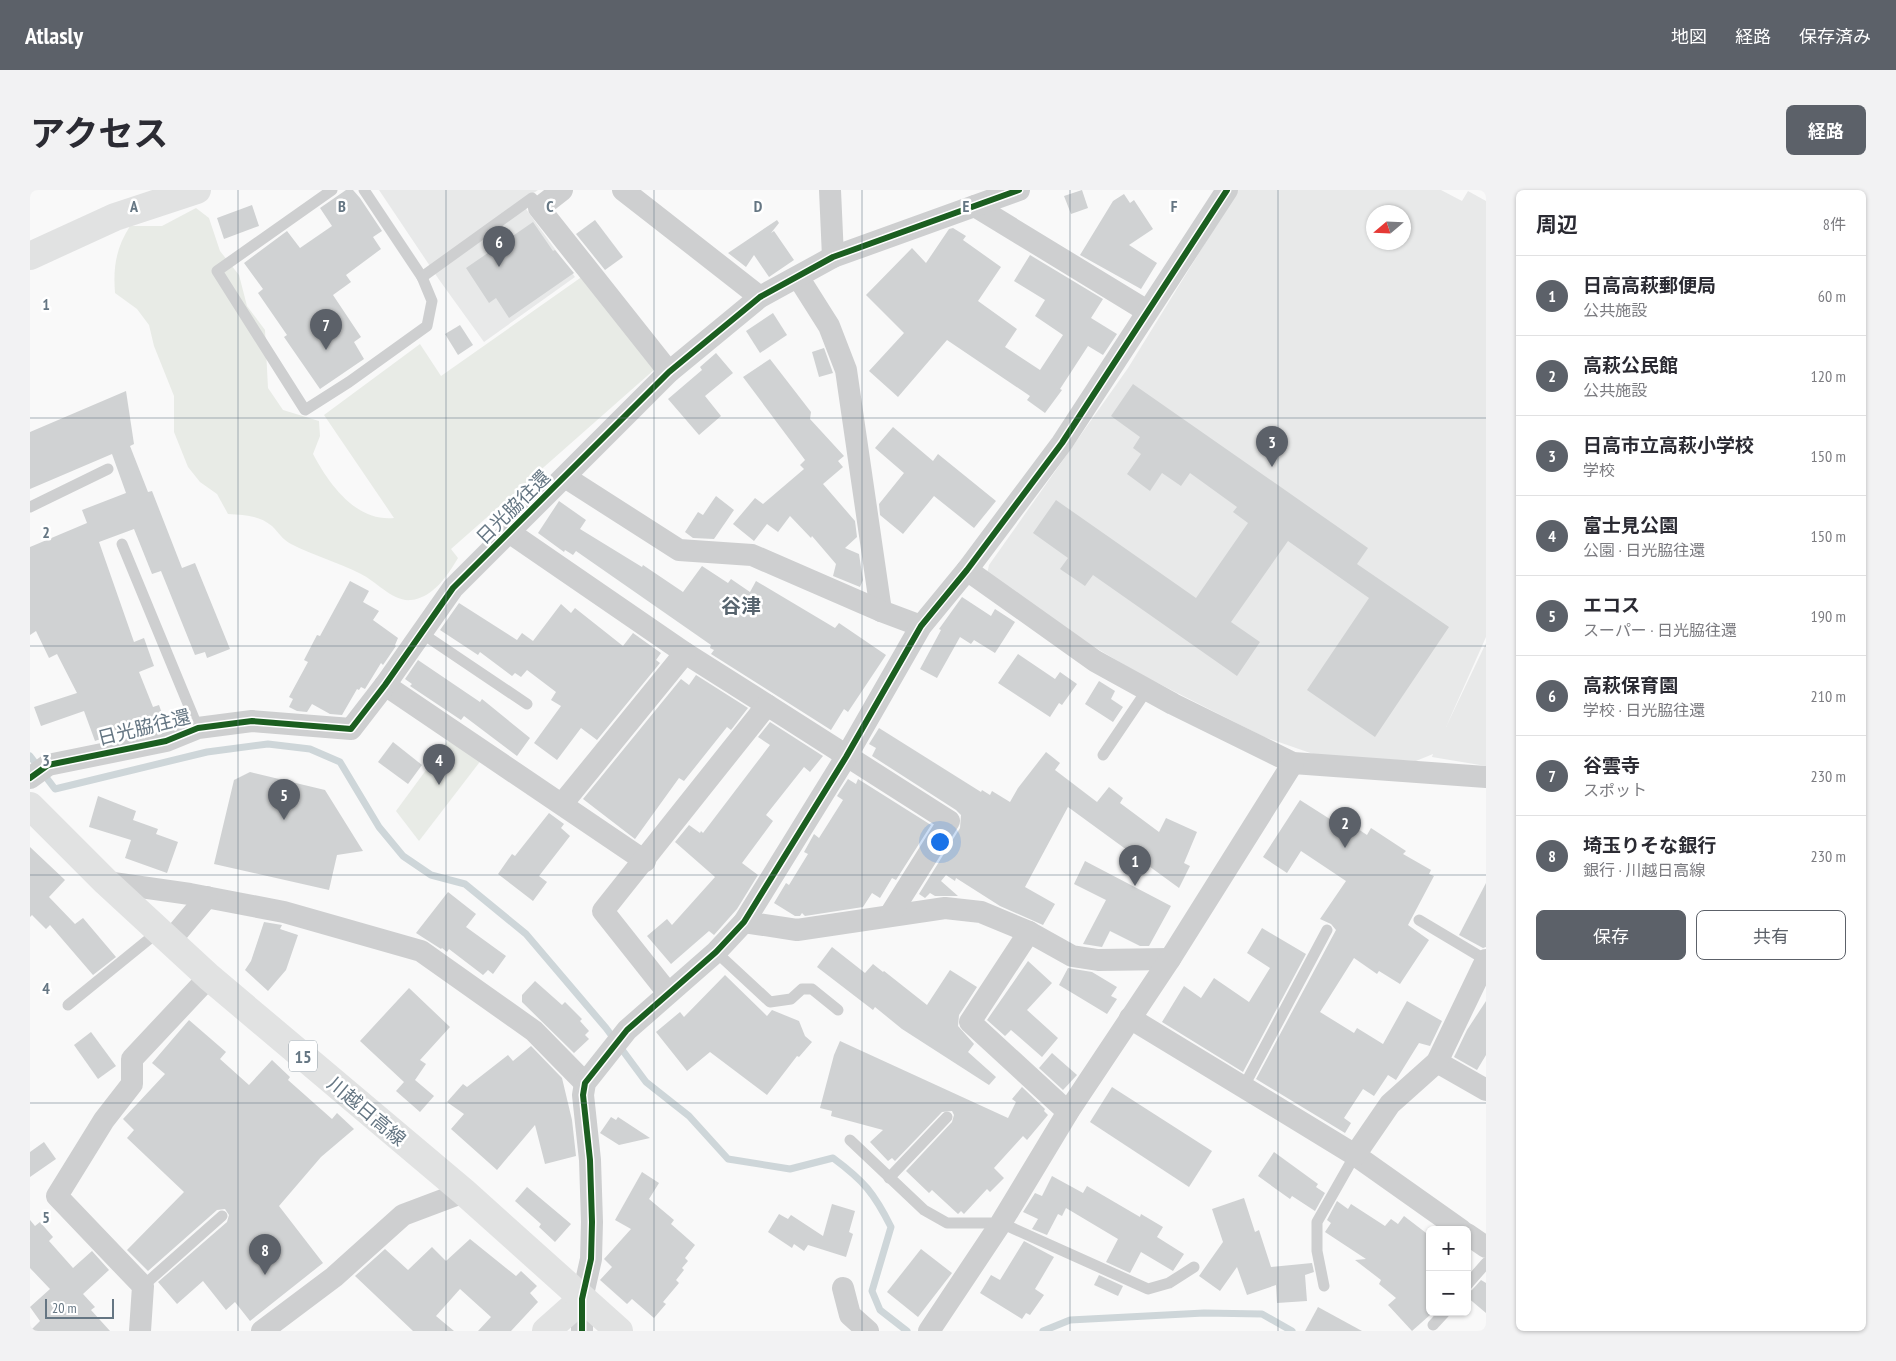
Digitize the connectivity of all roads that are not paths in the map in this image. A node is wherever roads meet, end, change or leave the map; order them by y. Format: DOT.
graph roads {
  1 [pos="197,190"];
  2 [pos="332,190"];
  3 [pos="364,190"];
  4 [pos="562,190"];
  5 [pos="623,190"];
  6 [pos="830,190"];
  7 [pos="1019,190"];
  8 [pos="1227,190"];
  9 [pos="975,206"];
  10 [pos="538,208"];
  11 [pos="30,256"];
  12 [pos="833,257"];
  13 [pos="422,277"];
  14 [pos="798,277"];
  15 [pos="760,297"];
  16 [pos="1147,311"];
  17 [pos="669,372"];
  18 [pos="108,469"];
  19 [pos="565,477"];
  20 [pos="30,507"];
  21 [pos="510,532"];
  22 [pos="122,544"];
  23 [pos="966,570"];
  24 [pos="881,611"];
  25 [pos="921,626"];
  26 [pos="420,632"];
  27 [pos="685,653"];
  28 [pos="385,685"];
  29 [pos="1148,690"];
  30 [pos="527,704"];
  31 [pos="767,705"];
  32 [pos="198,728"];
  33 [pos="1103,755"];
  34 [pos="846,757"];
  35 [pos="1293,763"];
  36 [pos="36,773"];
  37 [pos="1486,777"];
  38 [pos="562,804"];
  39 [pos="30,806"];
  40 [pos="644,861"];
  41 [pos="106,882"];
  42 [pos="208,897"];
  43 [pos="890,915"];
  44 [pos="1419,920"];
  45 [pos="744,922"];
  46 [pos="1327,930"];
  47 [pos="1029,932"];
  48 [pos="163,935"];
  49 [pos="716,952"];
  50 [pos="1170,958"];
  51 [pos="1485,964"];
  52 [pos="209,978"];
  53 [pos="668,992"];
  54 [pos="68,1006"];
  55 [pos="838,1010"];
  56 [pos="1130,1018"];
  57 [pos="1436,1062"];
  58 [pos="584,1083"];
  59 [pos="1243,1088"];
  60 [pos="1486,1090"];
  61 [pos="1068,1112"];
  62 [pos="947,1117"];
  63 [pos="850,1140"];
  64 [pos="1355,1155"];
  65 [pos="889,1178"];
  66 [pos="464,1192"];
  67 [pos="222,1216"];
  68 [pos="1001,1223"];
  69 [pos="1455,1226"];
  70 [pos="1471,1237"];
  71 [pos="1486,1247"];
  72 [pos="1486,1263"];
  73 [pos="1194,1267"];
  74 [pos="1471,1280"];
  75 [pos="143,1286"];
  76 [pos="1324,1286"];
  77 [pos="843,1288"];
  78 [pos="582,1299"];
  79 [pos="1441,1316"];
  80 [pos="1434,1325"];
  81 [pos="138,1330"];
  82 [pos="930,1330"];
  83 [pos="262,1331"];
  84 [pos="546,1331"];
  85 [pos="582,1331"];
  86 [pos="619,1331"];
  87 [pos="868,1331"];
  1 -- 11 [label="main road"];
  2 -- 13 [label="lane"];
  3 -- 13 [label="lane"];
  4 -- 10 [label="street"];
  5 -- 15 [label="street"];
  6 -- 12 [label="street"];
  7 -- 9 [label="street, 日光脇往還"];
  8 -- 16 [label="street"];
  9 -- 12 [label="street, 日光脇往還"];
  9 -- 16 [label="street"];
  10 -- 13 [label="lane"];
  10 -- 17 [label="street"];
  12 -- 14 [label="street, 日光脇往還"];
  14 -- 15 [label="street, 日光脇往還"];
  14 -- 24 [label="street"];
  15 -- 17 [label="street, 日光脇往還"];
  16 -- 23 [label="street"];
  17 -- 19 [label="street, 日光脇往還"];
  18 -- 20 [label="lane"];
  19 -- 21 [label="street, 日光脇往還"];
  19 -- 24 [label="street"];
  21 -- 26 [label="street, 日光脇往還"];
  21 -- 27 [label="street"];
  22 -- 32 [label="lane"];
  23 -- 25 [label="street"];
  23 -- 29 [label="street"];
  24 -- 25 [label="street"];
  25 -- 34 [label="street"];
  26 -- 28 [label="street, 日光脇往還"];
  26 -- 30 [label="lane"];
  27 -- 31 [label="street"];
  27 -- 38 [label="street"];
  28 -- 32 [label="street, 日光脇往還"];
  28 -- 38 [label="street"];
  29 -- 33 [label="lane"];
  29 -- 35 [label="street"];
  31 -- 34 [label="street"];
  31 -- 40 [label="street"];
  32 -- 36 [label="street, 日光脇往還"];
  34 -- 43 [label="street"];
  34 -- 45 [label="street"];
  35 -- 37 [label="street"];
  35 -- 50 [label="street"];
  38 -- 40 [label="street"];
  39 -- 41 [label="main road, 川越日高線 / 15"];
  40 -- 53 [label="street"];
  41 -- 42 [label="street"];
  41 -- 48 [label="main road, 川越日高線 / 15"];
  42 -- 48 [label="street"];
  42 -- 58 [label="street"];
  43 -- 45 [label="street"];
  43 -- 47 [label="street"];
  44 -- 51 [label="lane"];
  45 -- 49 [label="street"];
  46 -- 59 [label="lane"];
  47 -- 50 [label="street"];
  47 -- 61 [label="street"];
  48 -- 52 [label="main road, 川越日高線 / 15"];
  48 -- 54 [label="lane"];
  49 -- 53 [label="street"];
  49 -- 55 [label="lane"];
  50 -- 56 [label="street"];
  51 -- 57 [label="street"];
  52 -- 66 [label="main road, 川越日高線 / 15"];
  52 -- 75 [label="street"];
  53 -- 58 [label="street"];
  56 -- 59 [label="street"];
  56 -- 61 [label="street"];
  57 -- 60 [label="street"];
  57 -- 64 [label="street"];
  58 -- 78 [label="street"];
  59 -- 64 [label="street"];
  61 -- 68 [label="street"];
  62 -- 65 [label="lane"];
  63 -- 65 [label="lane"];
  64 -- 69 [label="street"];
  64 -- 76 [label="lane"];
  65 -- 68 [label="lane"];
  66 -- 78 [label="main road, 川越日高線 / 15"];
  66 -- 83 [label="street"];
  67 -- 75 [label="lane"];
  68 -- 73 [label="lane"];
  68 -- 82 [label="street"];
  70 -- 71 [label="street"];
  72 -- 74 [label="lane"];
  75 -- 81 [label="street"];
  77 -- 87 [label="street"];
  78 -- 84 [label="main road"];
  78 -- 85 [label="street"];
  78 -- 86 [label="main road, 川越日高線 / 15"];
  79 -- 80 [label="lane"];
}
